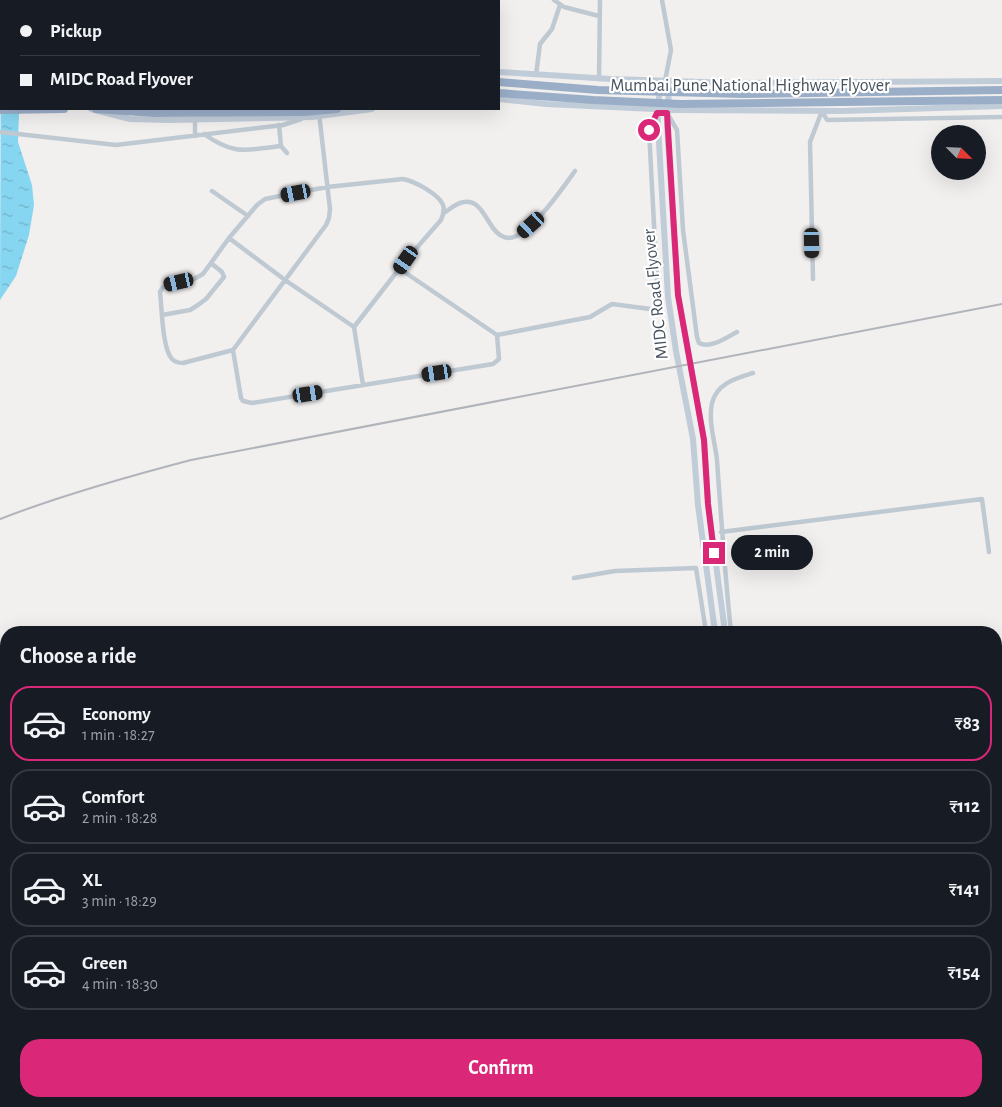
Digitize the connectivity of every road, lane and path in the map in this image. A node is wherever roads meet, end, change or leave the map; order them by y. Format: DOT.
graph roads {
  1 [pos="554,0"];
  2 [pos="600,0"];
  3 [pos="662,0"];
  4 [pos="560,5"];
  5 [pos="599,16"];
  6 [pos="500,72"];
  7 [pos="536,75"];
  8 [pos="599,79"];
  9 [pos="665,81"];
  10 [pos="1002,81"];
  11 [pos="500,82"];
  12 [pos="1002,90"];
  13 [pos="500,93"];
  14 [pos="500,99"];
  15 [pos="1002,100"];
  16 [pos="1002,106"];
  17 [pos="0,110"];
  18 [pos="41,110"];
  19 [pos="96,110"];
  20 [pos="108,110"];
  21 [pos="319,110"];
  22 [pos="326,110"];
  23 [pos="365,110"];
  24 [pos="658,111"];
  25 [pos="667,111"];
  26 [pos="822,111"];
  27 [pos="320,116"];
  28 [pos="308,117"];
  29 [pos="1002,117"];
  30 [pos="195,120"];
  31 [pos="279,125"];
  32 [pos="0,132"];
  33 [pos="204,134"];
  34 [pos="195,136"];
  35 [pos="282,146"];
  36 [pos="287,153"];
  37 [pos="575,171"];
  38 [pos="327,187"];
  39 [pos="212,191"];
  40 [pos="444,213"];
  41 [pos="248,216"];
  42 [pos="229,238"];
  43 [pos="211,263"];
  44 [pos="400,269"];
  45 [pos="813,279"];
  46 [pos="285,280"];
  47 [pos="162,315"];
  48 [pos="354,327"];
  49 [pos="738,332"];
  50 [pos="497,335"];
  51 [pos="233,350"];
  52 [pos="753,372"];
  53 [pos="363,385"];
  54 [pos="721,532"];
  55 [pos="989,552"];
  56 [pos="717,573"];
  57 [pos="707,575"];
  58 [pos="574,578"];
  59 [pos="705,626"];
  60 [pos="714,626"];
  61 [pos="724,626"];
  62 [pos="730,626"];
  1 -- 4 [label="street"];
  2 -- 5 [label="street"];
  3 -- 9 [label="street"];
  4 -- 5 [label="street"];
  4 -- 7 [label="street"];
  5 -- 8 [label="street"];
  6 -- 7 [label="main road"];
  7 -- 8 [label="main road"];
  8 -- 9 [label="main road"];
  9 -- 10 [label="main road"];
  9 -- 24 [label="main road, MIDC Road Flyover"];
  9 -- 25 [label="main road, MIDC Road Flyover"];
  11 -- 12 [label="highway, Mumbai Pune National Highway Flyover"];
  13 -- 15 [label="highway, Mumbai Pune National Highway Flyover"];
  14 -- 24 [label="main road"];
  16 -- 26 [label="main road"];
  17 -- 18 [label="highway"];
  19 -- 30 [label="main road"];
  20 -- 22 [label="highway"];
  21 -- 27 [label="street"];
  23 -- 27 [label="main road"];
  24 -- 25 [label="main road"];
  24 -- 50 [label="street"];
  24 -- 57 [label="main road, MIDC Road Flyover"];
  25 -- 26 [label="main road"];
  25 -- 49 [label="street"];
  25 -- 56 [label="main road, MIDC Road Flyover"];
  26 -- 29 [label="street"];
  26 -- 45 [label="street"];
  27 -- 28 [label="main road"];
  27 -- 38 [label="street"];
  28 -- 30 [label="main road"];
  28 -- 31 [label="street"];
  30 -- 34 [label="street"];
  31 -- 33 [label="street"];
  31 -- 35 [label="street"];
  32 -- 34 [label="street"];
  33 -- 34 [label="street"];
  33 -- 35 [label="street"];
  35 -- 36 [label="street"];
  37 -- 40 [label="street"];
  38 -- 40 [label="street"];
  38 -- 41 [label="street"];
  38 -- 46 [label="street"];
  39 -- 41 [label="street"];
  40 -- 44 [label="street"];
  41 -- 42 [label="street"];
  42 -- 43 [label="street"];
  42 -- 46 [label="street"];
  43 -- 47 [label="street"];
  43 -- 47 [label="street"];
  44 -- 48 [label="street"];
  44 -- 50 [label="street"];
  46 -- 48 [label="street"];
  46 -- 51 [label="street"];
  47 -- 51 [label="street"];
  48 -- 53 [label="street"];
  50 -- 53 [label="street"];
  51 -- 53 [label="street"];
  52 -- 54 [label="street"];
  54 -- 55 [label="street"];
  54 -- 62 [label="street"];
  56 -- 57 [label="main road"];
  56 -- 61 [label="main road, MIDC Road Flyover"];
  57 -- 60 [label="main road, MIDC Road Flyover"];
  58 -- 59 [label="street"];
}
